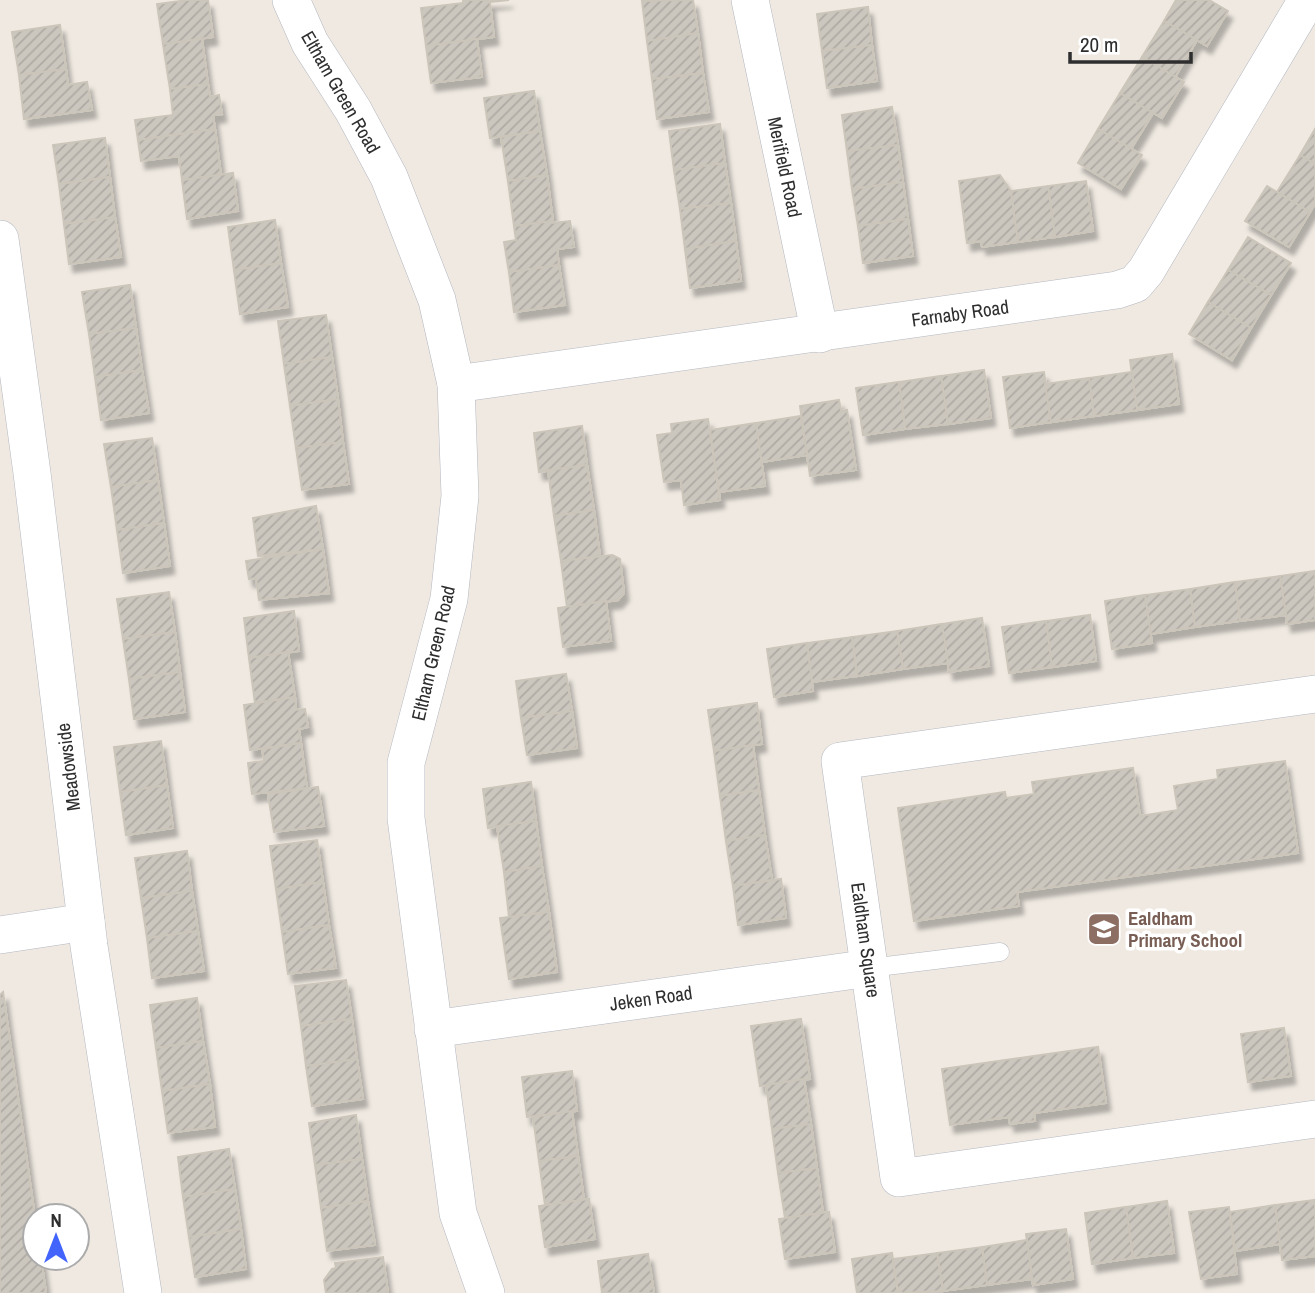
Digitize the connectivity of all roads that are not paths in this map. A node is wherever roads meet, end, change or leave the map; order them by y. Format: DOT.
graph roads {
  1 [pos="291,0"];
  2 [pos="750,0"];
  3 [pos="1307,0"];
  4 [pos="0,239"];
  5 [pos="820,334"];
  6 [pos="456,384"];
  7 [pos="1315,694"];
  8 [pos="86,922"];
  9 [pos="0,935"];
  10 [pos="1000,952"];
  11 [pos="870,968"];
  12 [pos="433,1029"];
  13 [pos="1315,1119"];
  14 [pos="143,1293"];
  15 [pos="486,1293"];
  1 -- 6 [label="street, Eltham Green Road"];
  2 -- 5 [label="street, Merifield Road"];
  3 -- 5 [label="street, Farnaby Road"];
  4 -- 8 [label="street, Meadowside"];
  5 -- 6 [label="street, Farnaby Road"];
  6 -- 12 [label="street, Eltham Green Road"];
  7 -- 11 [label="street, Ealdham Square"];
  8 -- 9 [label="street"];
  8 -- 14 [label="street, Meadowside"];
  10 -- 11 [label="lane"];
  11 -- 12 [label="street, Jeken Road"];
  11 -- 13 [label="street, Ealdham Square"];
  12 -- 15 [label="street, Eltham Green Road"];
}
